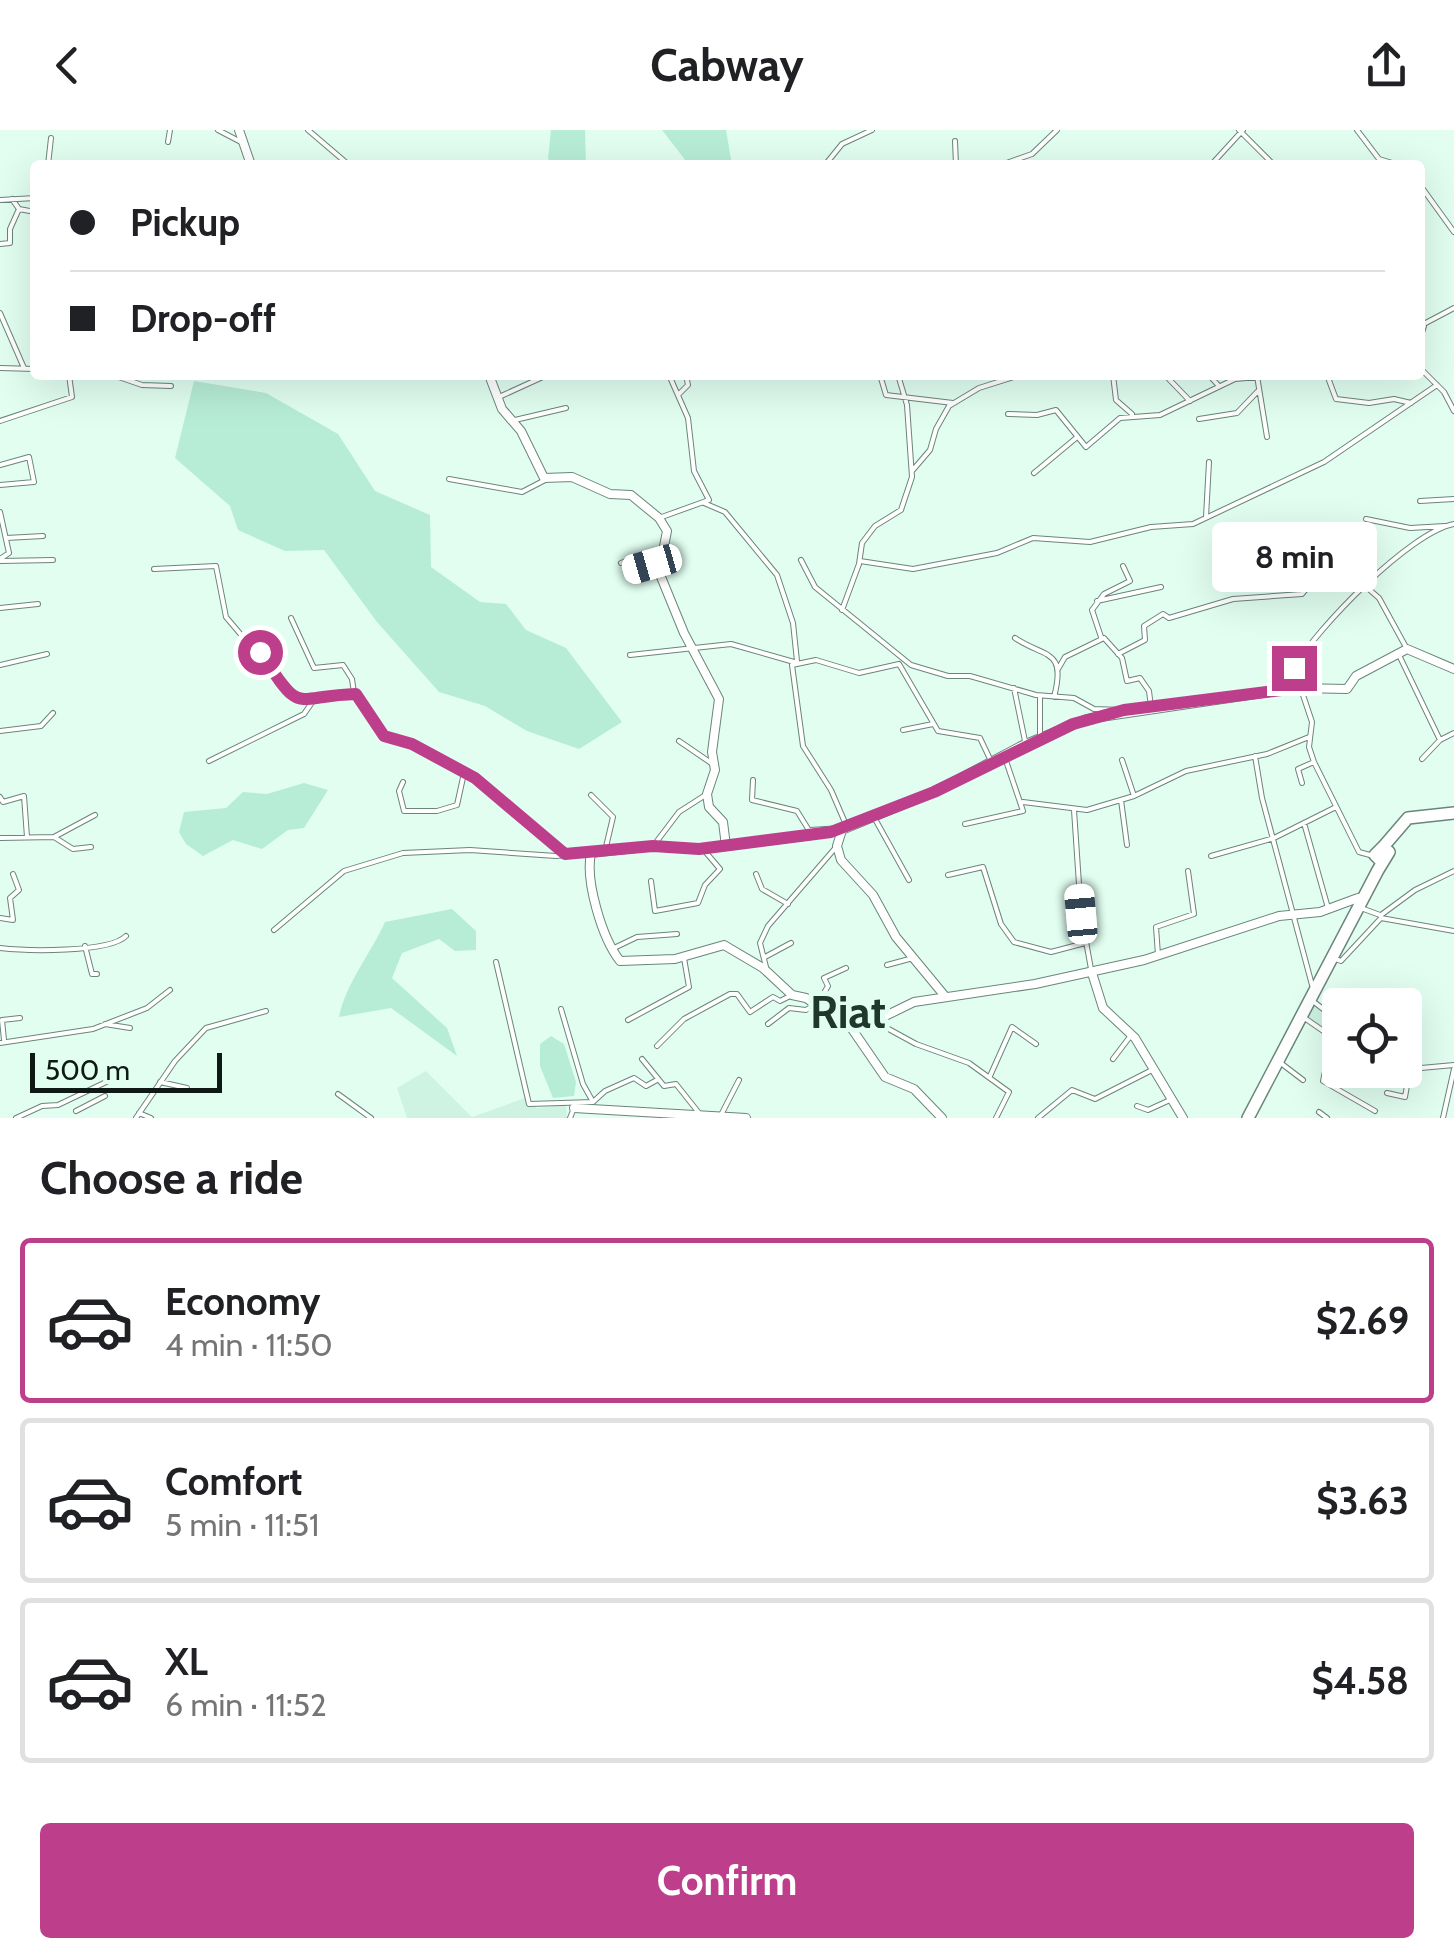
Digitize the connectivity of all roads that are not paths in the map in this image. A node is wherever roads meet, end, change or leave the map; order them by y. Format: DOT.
graph roads {
  1 [pos="170,130"];
  2 [pos="218,130"];
  3 [pos="240,130"];
  4 [pos="308,130"];
  5 [pos="872,130"];
  6 [pos="1058,130"];
  7 [pos="1357,130"];
  8 [pos="1241,131"];
  9 [pos="51,138"];
  10 [pos="168,142"];
  11 [pos="241,142"];
  12 [pos="955,142"];
  13 [pos="49,160"];
  14 [pos="249,160"];
  15 [pos="336,160"];
  16 [pos="829,160"];
  17 [pos="956,160"];
  18 [pos="1015,160"];
  19 [pos="1215,160"];
  20 [pos="1269,160"];
  21 [pos="1382,160"];
  22 [pos="1425,192"];
  23 [pos="30,198"];
  24 [pos="12,199"];
  25 [pos="0,200"];
  26 [pos="19,209"];
  27 [pos="30,211"];
  28 [pos="1454,232"];
  29 [pos="0,244"];
  30 [pos="1454,308"];
  31 [pos="0,313"];
  32 [pos="1425,324"];
  33 [pos="0,368"];
  34 [pos="24,368"];
  35 [pos="30,369"];
  36 [pos="1425,373"];
  37 [pos="70,380"];
  38 [pos="129,380"];
  39 [pos="491,380"];
  40 [pos="536,380"];
  41 [pos="672,380"];
  42 [pos="687,380"];
  43 [pos="882,380"];
  44 [pos="900,380"];
  45 [pos="1004,380"];
  46 [pos="1114,380"];
  47 [pos="1170,380"];
  48 [pos="1214,380"];
  49 [pos="1238,380"];
  50 [pos="1257,380"];
  51 [pos="1329,380"];
  52 [pos="1218,384"];
  53 [pos="171,386"];
  54 [pos="1437,386"];
  55 [pos="1258,391"];
  56 [pos="679,394"];
  57 [pos="906,396"];
  58 [pos="496,398"];
  59 [pos="1190,401"];
  60 [pos="952,404"];
  61 [pos="1411,404"];
  62 [pos="566,408"];
  63 [pos="1454,411"];
  64 [pos="1008,414"];
  65 [pos="1132,414"];
  66 [pos="1199,418"];
  67 [pos="511,420"];
  68 [pos="0,421"];
  69 [pos="1267,437"];
  70 [pos="1076,438"];
  71 [pos="1209,462"];
  72 [pos="0,465"];
  73 [pos="912,471"];
  74 [pos="1034,473"];
  75 [pos="449,479"];
  76 [pos="547,480"];
  77 [pos="0,485"];
  78 [pos="1454,499"];
  79 [pos="1420,500"];
  80 [pos="704,503"];
  81 [pos="0,512"];
  82 [pos="659,518"];
  83 [pos="1206,518"];
  84 [pos="1366,519"];
  85 [pos="1454,524"];
  86 [pos="1445,526"];
  87 [pos="43,536"];
  88 [pos="6,538"];
  89 [pos="1345,554"];
  90 [pos="0,560"];
  91 [pos="53,560"];
  92 [pos="801,560"];
  93 [pos="860,560"];
  94 [pos="621,563"];
  95 [pos="657,565"];
  96 [pos="1122,566"];
  97 [pos="154,568"];
  98 [pos="629,571"];
  99 [pos="1366,582"];
  100 [pos="1160,587"];
  101 [pos="1097,601"];
  102 [pos="38,604"];
  103 [pos="0,608"];
  104 [pos="842,610"];
  105 [pos="291,618"];
  106 [pos="1101,637"];
  107 [pos="1015,638"];
  108 [pos="693,650"];
  109 [pos="1403,651"];
  110 [pos="46,654"];
  111 [pos="1118,654"];
  112 [pos="630,655"];
  113 [pos="795,661"];
  114 [pos="900,662"];
  115 [pos="0,664"];
  116 [pos="1058,669"];
  117 [pos="1454,669"];
  118 [pos="1014,688"];
  119 [pos="1297,688"];
  120 [pos="354,694"];
  121 [pos="1040,696"];
  122 [pos="1054,697"];
  123 [pos="313,702"];
  124 [pos="1151,707"];
  125 [pos="1124,710"];
  126 [pos="53,712"];
  127 [pos="933,724"];
  128 [pos="903,730"];
  129 [pos="0,731"];
  130 [pos="1454,733"];
  131 [pos="1311,736"];
  132 [pos="1040,737"];
  133 [pos="1440,740"];
  134 [pos="680,741"];
  135 [pos="1026,743"];
  136 [pos="1004,755"];
  137 [pos="1255,756"];
  138 [pos="1422,759"];
  139 [pos="1122,760"];
  140 [pos="208,761"];
  141 [pos="1314,762"];
  142 [pos="992,764"];
  143 [pos="714,765"];
  144 [pos="464,773"];
  145 [pos="753,780"];
  146 [pos="403,782"];
  147 [pos="1302,783"];
  148 [pos="708,794"];
  149 [pos="592,795"];
  150 [pos="1134,796"];
  151 [pos="0,797"];
  152 [pos="1121,800"];
  153 [pos="1022,802"];
  154 [pos="1336,807"];
  155 [pos="1074,810"];
  156 [pos="1454,815"];
  157 [pos="96,816"];
  158 [pos="875,819"];
  159 [pos="1304,823"];
  160 [pos="965,824"];
  161 [pos="844,828"];
  162 [pos="811,834"];
  163 [pos="54,837"];
  164 [pos="0,838"];
  165 [pos="27,838"];
  166 [pos="1274,838"];
  167 [pos="1127,845"];
  168 [pos="653,846"];
  169 [pos="726,846"];
  170 [pos="837,846"];
  171 [pos="91,848"];
  172 [pos="555,848"];
  173 [pos="699,849"];
  174 [pos="605,851"];
  175 [pos="591,852"];
  176 [pos="565,854"];
  177 [pos="830,854"];
  178 [pos="1381,855"];
  179 [pos="554,856"];
  180 [pos="1210,856"];
  181 [pos="841,860"];
  182 [pos="1188,871"];
  183 [pos="1454,871"];
  184 [pos="13,874"];
  185 [pos="756,874"];
  186 [pos="948,875"];
  187 [pos="909,880"];
  188 [pos="651,881"];
  189 [pos="1358,902"];
  190 [pos="788,904"];
  191 [pos="1328,908"];
  192 [pos="1296,914"];
  193 [pos="1382,916"];
  194 [pos="0,918"];
  195 [pos="274,930"];
  196 [pos="1454,931"];
  197 [pos="677,934"];
  198 [pos="126,936"];
  199 [pos="791,943"];
  200 [pos="1086,943"];
  201 [pos="85,946"];
  202 [pos="0,948"];
  203 [pos="612,948"];
  204 [pos="1158,956"];
  205 [pos="765,957"];
  206 [pos="1332,957"];
  207 [pos="684,958"];
  208 [pos="913,958"];
  209 [pos="496,962"];
  210 [pos="887,965"];
  211 [pos="846,968"];
  212 [pos="765,971"];
  213 [pos="1092,973"];
  214 [pos="97,974"];
  215 [pos="1312,985"];
  216 [pos="170,990"];
  217 [pos="792,995"];
  218 [pos="944,995"];
  219 [pos="1310,1000"];
  220 [pos="816,1005"];
  221 [pos="561,1009"];
  222 [pos="1322,1009"];
  223 [pos="266,1011"];
  224 [pos="1302,1016"];
  225 [pos="20,1018"];
  226 [pos="628,1020"];
  227 [pos="874,1022"];
  228 [pos="105,1024"];
  229 [pos="768,1024"];
  230 [pos="842,1025"];
  231 [pos="130,1028"];
  232 [pos="1132,1034"];
  233 [pos="2,1041"];
  234 [pos="1036,1044"];
  235 [pos="657,1046"];
  236 [pos="642,1059"];
  237 [pos="1113,1059"];
  238 [pos="1279,1060"];
  239 [pos="1156,1067"];
  240 [pos="1454,1067"];
  241 [pos="1422,1068"];
  242 [pos="124,1073"];
  243 [pos="990,1076"];
  244 [pos="657,1080"];
  245 [pos="739,1080"];
  246 [pos="1303,1080"];
  247 [pos="160,1082"];
  248 [pos="187,1088"];
  249 [pos="1407,1088"];
  250 [pos="1387,1093"];
  251 [pos="338,1094"];
  252 [pos="105,1096"];
  253 [pos="74,1097"];
  254 [pos="1174,1098"];
  255 [pos="595,1104"];
  256 [pos="1137,1106"];
  257 [pos="574,1108"];
  258 [pos="76,1110"];
  259 [pos="1376,1111"];
  260 [pos="699,1112"];
  261 [pos="1319,1112"];
  262 [pos="684,1114"];
  263 [pos="721,1115"];
  264 [pos="138,1116"];
  265 [pos="16,1118"];
  266 [pos="75,1118"];
  267 [pos="151,1118"];
  268 [pos="371,1118"];
  269 [pos="570,1118"];
  270 [pos="746,1118"];
  271 [pos="942,1118"];
  272 [pos="996,1118"];
  273 [pos="1038,1118"];
  274 [pos="1182,1118"];
  275 [pos="1245,1118"];
  276 [pos="1327,1118"];
  277 [pos="1442,1118"];
  1 -- 10 [label="street"];
  2 -- 11 [label="street"];
  3 -- 11 [label="street"];
  4 -- 15 [label="street"];
  5 -- 16 [label="street"];
  6 -- 18 [label="street"];
  7 -- 21 [label="street"];
  8 -- 19 [label="street"];
  8 -- 20 [label="street"];
  9 -- 13 [label="street"];
  11 -- 14 [label="street"];
  12 -- 17 [label="street"];
  22 -- 28 [label="street"];
  23 -- 24 [label="street"];
  24 -- 25 [label="street"];
  24 -- 26 [label="street"];
  26 -- 27 [label="street"];
  26 -- 29 [label="street"];
  30 -- 32 [label="street"];
  31 -- 34 [label="street"];
  33 -- 34 [label="street"];
  34 -- 35 [label="street"];
  36 -- 54 [label="street"];
  37 -- 68 [label="street"];
  38 -- 53 [label="street"];
  39 -- 58 [label="street"];
  40 -- 58 [label="street"];
  41 -- 56 [label="street"];
  42 -- 56 [label="street"];
  43 -- 57 [label="street"];
  44 -- 57 [label="street"];
  45 -- 60 [label="street"];
  46 -- 65 [label="street"];
  47 -- 59 [label="street"];
  48 -- 52 [label="street"];
  49 -- 52 [label="street"];
  50 -- 55 [label="street"];
  51 -- 61 [label="street"];
  52 -- 59 [label="street"];
  54 -- 61 [label="street"];
  54 -- 63 [label="street"];
  55 -- 66 [label="street"];
  55 -- 69 [label="street"];
  56 -- 80 [label="street"];
  57 -- 60 [label="street"];
  57 -- 73 [label="street"];
  58 -- 67 [label="street"];
  59 -- 65 [label="street"];
  60 -- 73 [label="street"];
  61 -- 83 [label="street"];
  62 -- 67 [label="street"];
  64 -- 70 [label="street"];
  65 -- 70 [label="street"];
  67 -- 76 [label="street"];
  70 -- 74 [label="street"];
  71 -- 83 [label="street"];
  72 -- 77 [label="street"];
  73 -- 93 [label="street"];
  75 -- 76 [label="street"];
  76 -- 82 [label="street"];
  78 -- 79 [label="street"];
  80 -- 82 [label="street"];
  80 -- 113 [label="street"];
  81 -- 88 [label="street"];
  82 -- 95 [label="street"];
  83 -- 93 [label="street"];
  84 -- 86 [label="street"];
  85 -- 86 [label="street"];
  86 -- 99 [label="street"];
  87 -- 88 [label="street"];
  88 -- 90 [label="street"];
  89 -- 99 [label="street"];
  89 -- 99 [label="street"];
  89 -- 111 [label="street"];
  90 -- 91 [label="street"];
  92 -- 104 [label="street"];
  93 -- 104 [label="street"];
  94 -- 95 [label="street"];
  95 -- 98 [label="street"];
  95 -- 108 [label="street"];
  96 -- 101 [label="street"];
  97 -- 123 [label="street"];
  99 -- 109 [label="street"];
  99 -- 119 [label="street"];
  100 -- 101 [label="street"];
  101 -- 106 [label="street"];
  102 -- 103 [label="street"];
  104 -- 114 [label="street"];
  105 -- 120 [label="street"];
  106 -- 111 [label="street"];
  106 -- 116 [label="street"];
  107 -- 116 [label="street"];
  108 -- 112 [label="street"];
  108 -- 113 [label="street"];
  108 -- 143 [label="street"];
  109 -- 117 [label="street"];
  109 -- 119 [label="street"];
  109 -- 133 [label="street"];
  110 -- 115 [label="street"];
  111 -- 124 [label="street"];
  113 -- 114 [label="street"];
  113 -- 161 [label="street"];
  114 -- 118 [label="street"];
  114 -- 127 [label="street"];
  116 -- 122 [label="street"];
  118 -- 121 [label="street"];
  118 -- 135 [label="street"];
  119 -- 124 [label="street"];
  119 -- 131 [label="street"];
  120 -- 123 [label="street"];
  120 -- 144 [label="street"];
  121 -- 122 [label="street"];
  121 -- 132 [label="street"];
  122 -- 125 [label="street"];
  123 -- 140 [label="street"];
  124 -- 125 [label="street"];
  125 -- 132 [label="street"];
  126 -- 129 [label="street"];
  127 -- 128 [label="street"];
  127 -- 142 [label="street"];
  130 -- 133 [label="street"];
  131 -- 137 [label="street"];
  131 -- 141 [label="street"];
  132 -- 135 [label="street"];
  133 -- 138 [label="street"];
  134 -- 143 [label="street"];
  135 -- 136 [label="street"];
  136 -- 142 [label="street"];
  136 -- 153 [label="street"];
  137 -- 150 [label="street"];
  137 -- 166 [label="street"];
  139 -- 150 [label="street"];
  141 -- 147 [label="street"];
  141 -- 154 [label="street"];
  142 -- 158 [label="street"];
  143 -- 148 [label="street"];
  144 -- 146 [label="street"];
  144 -- 172 [label="street"];
  145 -- 162 [label="street"];
  148 -- 168 [label="street"];
  148 -- 169 [label="street"];
  149 -- 174 [label="street"];
  150 -- 152 [label="street"];
  151 -- 165 [label="street"];
  152 -- 155 [label="street"];
  152 -- 167 [label="street"];
  153 -- 155 [label="street"];
  153 -- 160 [label="street"];
  154 -- 159 [label="street"];
  154 -- 178 [label="street"];
  155 -- 200 [label="street"];
  156 -- 178 [label="highway"];
  157 -- 163 [label="street"];
  158 -- 161 [label="street"];
  158 -- 187 [label="street"];
  159 -- 166 [label="street"];
  159 -- 191 [label="street"];
  161 -- 162 [label="street"];
  161 -- 170 [label="street"];
  162 -- 169 [label="street"];
  163 -- 165 [label="street"];
  163 -- 171 [label="street"];
  164 -- 165 [label="street"];
  166 -- 180 [label="street"];
  166 -- 192 [label="street"];
  168 -- 173 [label="street"];
  168 -- 174 [label="street"];
  169 -- 173 [label="street"];
  170 -- 177 [label="street"];
  170 -- 181 [label="street"];
  172 -- 176 [label="street"];
  172 -- 179 [label="street"];
  173 -- 188 [label="street"];
  174 -- 175 [label="street"];
  175 -- 176 [label="street"];
  175 -- 203 [label="street"];
  176 -- 179 [label="street"];
  177 -- 181 [label="street"];
  177 -- 190 [label="street"];
  178 -- 189 [label="highway"];
  179 -- 195 [label="street"];
  181 -- 208 [label="street"];
  182 -- 204 [label="street"];
  183 -- 193 [label="street"];
  184 -- 194 [label="street"];
  185 -- 190 [label="street"];
  186 -- 200 [label="street"];
  189 -- 191 [label="street"];
  189 -- 193 [label="street"];
  189 -- 206 [label="highway"];
  189 -- 215 [label="highway"];
  190 -- 205 [label="street"];
  191 -- 192 [label="street"];
  192 -- 204 [label="street"];
  192 -- 215 [label="street"];
  193 -- 196 [label="street"];
  193 -- 206 [label="street"];
  197 -- 203 [label="street"];
  198 -- 201 [label="street"];
  199 -- 205 [label="street"];
  200 -- 213 [label="street"];
  201 -- 202 [label="street"];
  201 -- 214 [label="street"];
  203 -- 207 [label="street"];
  204 -- 213 [label="street"];
  205 -- 212 [label="street"];
  206 -- 219 [label="highway"];
  207 -- 212 [label="street"];
  207 -- 226 [label="street"];
  208 -- 210 [label="street"];
  208 -- 218 [label="street"];
  209 -- 255 [label="street"];
  211 -- 220 [label="street"];
  212 -- 217 [label="street"];
  213 -- 218 [label="street"];
  213 -- 232 [label="street"];
  215 -- 275 [label="highway"];
  216 -- 228 [label="street"];
  217 -- 220 [label="street"];
  217 -- 235 [label="street"];
  218 -- 227 [label="street"];
  219 -- 222 [label="street"];
  219 -- 224 [label="highway"];
  220 -- 229 [label="street"];
  220 -- 230 [label="street"];
  221 -- 255 [label="street"];
  223 -- 247 [label="street"];
  224 -- 238 [label="highway"];
  224 -- 259 [label="street"];
  225 -- 233 [label="street"];
  227 -- 230 [label="street"];
  227 -- 243 [label="street"];
  228 -- 231 [label="street"];
  228 -- 233 [label="street"];
  230 -- 271 [label="street"];
  232 -- 237 [label="street"];
  232 -- 239 [label="street"];
  234 -- 243 [label="street"];
  236 -- 244 [label="street"];
  238 -- 246 [label="street"];
  238 -- 275 [label="highway"];
  239 -- 254 [label="street"];
  239 -- 273 [label="street"];
  240 -- 241 [label="street"];
  240 -- 277 [label="street"];
  242 -- 253 [label="street"];
  243 -- 272 [label="street"];
  244 -- 255 [label="street"];
  244 -- 260 [label="street"];
  245 -- 263 [label="street"];
  247 -- 248 [label="street"];
  247 -- 264 [label="street"];
  249 -- 250 [label="street"];
  251 -- 268 [label="street"];
  252 -- 258 [label="street"];
  253 -- 258 [label="street"];
  253 -- 265 [label="street"];
  254 -- 256 [label="street"];
  254 -- 274 [label="street"];
  255 -- 257 [label="street"];
  255 -- 262 [label="street"];
  257 -- 269 [label="street"];
  258 -- 266 [label="street"];
  260 -- 262 [label="street"];
  260 -- 263 [label="street"];
  261 -- 276 [label="street"];
  263 -- 270 [label="street"];
  264 -- 267 [label="street"];
}
